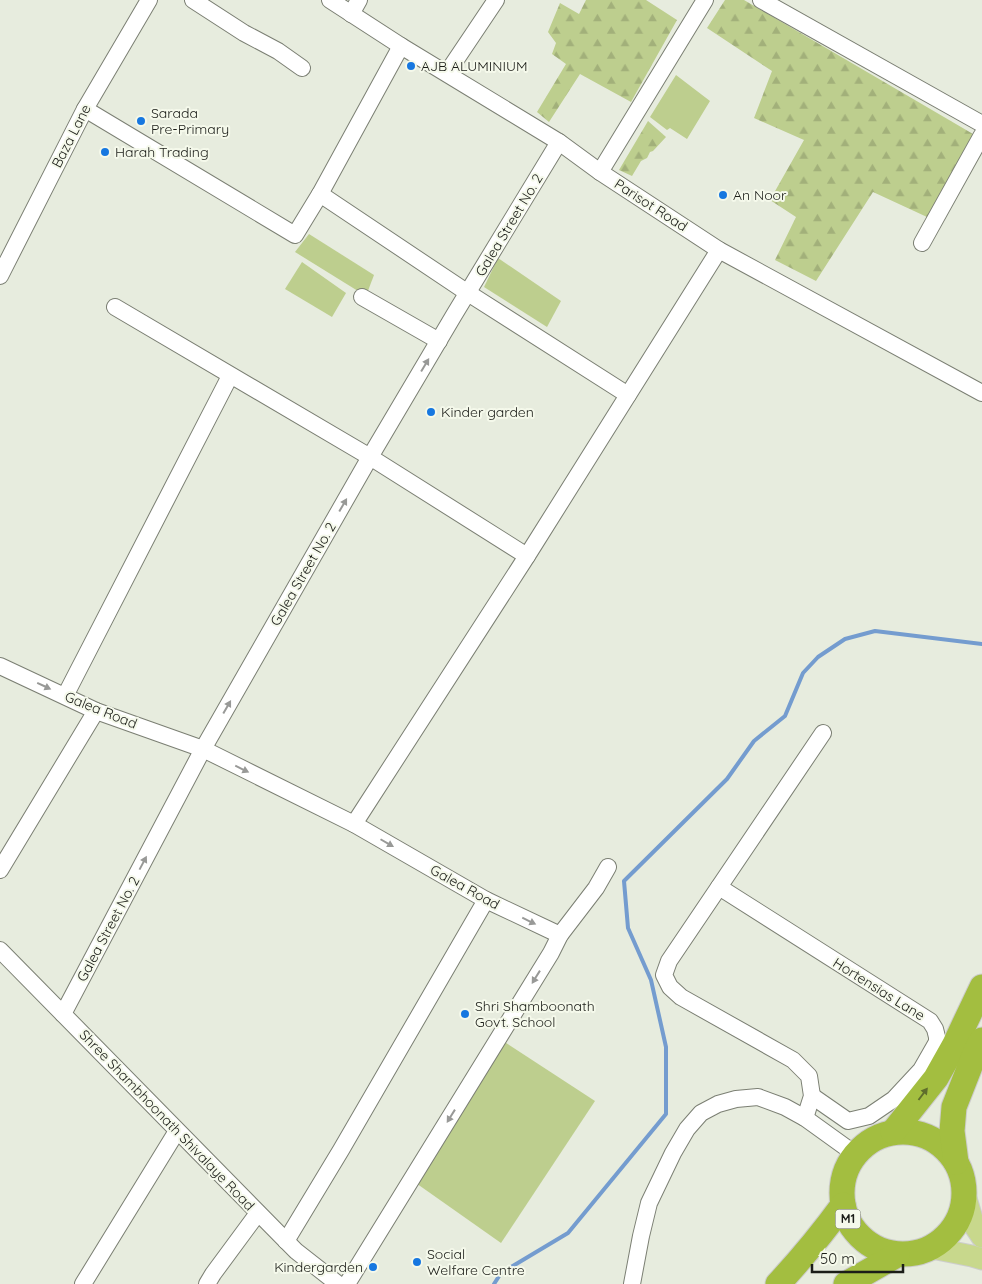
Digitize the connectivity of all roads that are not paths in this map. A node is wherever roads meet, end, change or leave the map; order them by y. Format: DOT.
graph roads {
  1 [pos="149,0"];
  2 [pos="192,0"];
  3 [pos="330,0"];
  4 [pos="496,0"];
  5 [pos="705,0"];
  6 [pos="761,0"];
  7 [pos="355,7"];
  8 [pos="401,46"];
  9 [pos="302,68"];
  10 [pos="447,73"];
  11 [pos="84,109"];
  12 [pos="982,124"];
  13 [pos="982,135"];
  14 [pos="559,142"];
  15 [pos="600,172"];
  16 [pos="320,194"];
  17 [pos="922,242"];
  18 [pos="719,250"];
  19 [pos="1,272"];
  20 [pos="468,292"];
  21 [pos="362,297"];
  22 [pos="115,307"];
  23 [pos="438,342"];
  24 [pos="230,376"];
  25 [pos="982,393"];
  26 [pos="628,395"];
  27 [pos="370,457"];
  28 [pos="527,556"];
  29 [pos="0,666"];
  30 [pos="65,696"];
  31 [pos="96,711"];
  32 [pos="822,733"];
  33 [pos="203,749"];
  34 [pos="354,824"];
  35 [pos="608,866"];
  36 [pos="0,870"];
  37 [pos="719,887"];
  38 [pos="486,900"];
  39 [pos="560,935"];
  40 [pos="2,956"];
  41 [pos="982,987"];
  42 [pos="63,1014"];
  43 [pos="982,1040"];
  44 [pos="812,1096"];
  45 [pos="805,1118"];
  46 [pos="177,1131"];
  47 [pos="893,1132"];
  48 [pos="855,1154"];
  49 [pos="956,1162"];
  50 [pos="964,1195"];
  51 [pos="843,1205"];
  52 [pos="258,1213"];
  53 [pos="982,1238"];
  54 [pos="286,1242"];
  55 [pos="932,1248"];
  56 [pos="897,1255"];
  57 [pos="982,1260"];
  58 [pos="83,1284"];
  59 [pos="207,1284"];
  60 [pos="338,1284"];
  61 [pos="348,1284"];
  62 [pos="632,1284"];
  63 [pos="778,1284"];
  64 [pos="846,1284"];
  1 -- 11 [label="street, Baza Lane"];
  2 -- 9 [label="street"];
  3 -- 7 [label="street, Parisot Road"];
  4 -- 10 [label="street"];
  5 -- 15 [label="street"];
  6 -- 12 [label="street"];
  7 -- 8 [label="street, Parisot Road"];
  8 -- 10 [label="street, Parisot Road"];
  8 -- 16 [label="street"];
  10 -- 14 [label="street, Parisot Road"];
  11 -- 16 [label="street"];
  11 -- 19 [label="street, Baza Lane"];
  13 -- 17 [label="street"];
  14 -- 15 [label="street, Parisot Road"];
  14 -- 20 [label="street, Galea Street No. 2"];
  15 -- 18 [label="street, Parisot Road"];
  16 -- 20 [label="street"];
  18 -- 25 [label="street, Parisot Road"];
  18 -- 26 [label="street"];
  20 -- 23 [label="street, Galea Street No. 2"];
  20 -- 26 [label="street"];
  21 -- 23 [label="street"];
  22 -- 24 [label="street"];
  27 -- 23 [label="street, Galea Street No. 2, one-way"];
  24 -- 27 [label="street"];
  24 -- 30 [label="street"];
  26 -- 28 [label="street"];
  27 -- 28 [label="street"];
  33 -- 27 [label="street, Galea Street No. 2, one-way"];
  28 -- 34 [label="street"];
  29 -- 30 [label="street, Galea Road, one-way"];
  30 -- 31 [label="street, Galea Road"];
  31 -- 33 [label="street, Galea Road"];
  31 -- 36 [label="street"];
  32 -- 37 [label="street"];
  33 -- 34 [label="street, Galea Road, one-way"];
  42 -- 33 [label="street, Galea Street No. 2, one-way"];
  34 -- 38 [label="street, Galea Road, one-way"];
  35 -- 39 [label="street"];
  37 -- 44 [label="street"];
  37 -- 44 [label="street, Hortensias Lane"];
  38 -- 39 [label="street, Galea Road, one-way"];
  38 -- 54 [label="street"];
  39 -- 61 [label="street, one-way"];
  40 -- 42 [label="street, Shree Shambhoonath Shivalaye Road"];
  47 -- 41 [label="highway, M1, one-way"];
  42 -- 46 [label="street, Shree Shambhoonath Shivalaye Road"];
  43 -- 49 [label="highway, M1"];
  44 -- 45 [label="street"];
  45 -- 48 [label="street"];
  45 -- 62 [label="street"];
  46 -- 52 [label="street, Shree Shambhoonath Shivalaye Road"];
  46 -- 58 [label="street"];
  47 -- 48 [label="highway, M1"];
  47 -- 49 [label="highway, M1"];
  48 -- 51 [label="highway, M1"];
  49 -- 50 [label="highway, M1"];
  50 -- 53 [label="main road"];
  50 -- 55 [label="highway, M1"];
  51 -- 56 [label="highway, M1"];
  51 -- 63 [label="highway, M1"];
  52 -- 54 [label="street, Shree Shambhoonath Shivalaye Road"];
  52 -- 59 [label="street"];
  54 -- 60 [label="street, Shree Shambhoonath Shivalaye Road"];
  55 -- 56 [label="highway, M1"];
  55 -- 57 [label="main road"];
  56 -- 64 [label="highway, M1"];
}
